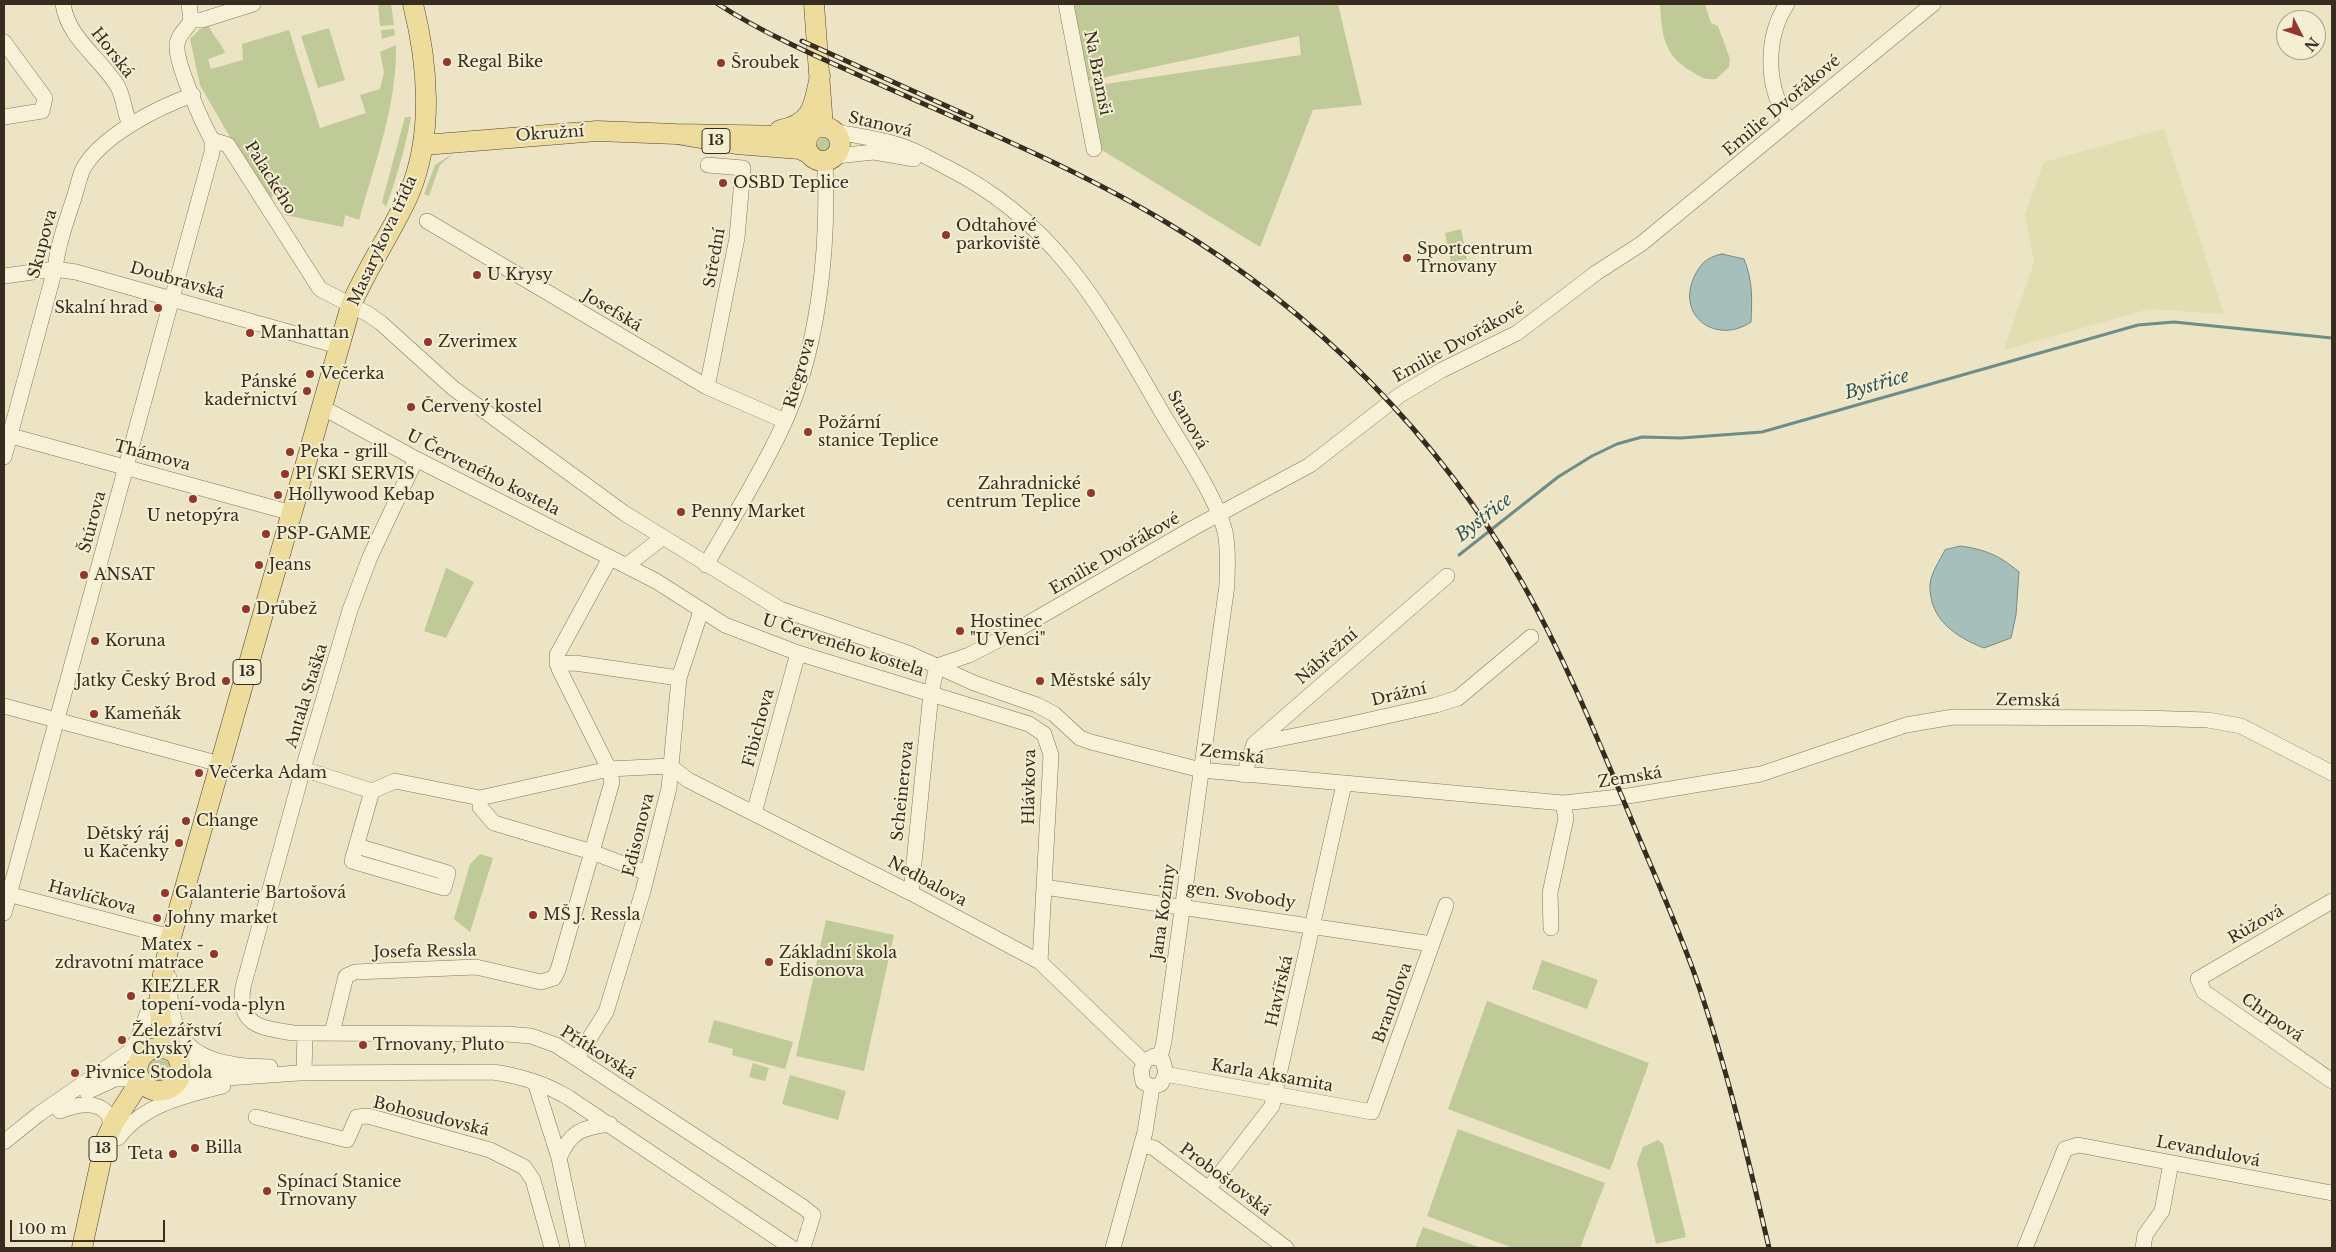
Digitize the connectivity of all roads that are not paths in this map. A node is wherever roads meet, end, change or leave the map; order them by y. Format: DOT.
graph roads {
  1 [pos="63,4"];
  2 [pos="189,4"];
  3 [pos="254,4"];
  4 [pos="413,4"];
  5 [pos="814,4"];
  6 [pos="1066,4"];
  7 [pos="1787,4"];
  8 [pos="1933,4"];
  9 [pos="192,20"];
  10 [pos="4,42"];
  11 [pos="820,76"];
  12 [pos="193,96"];
  13 [pos="4,117"];
  14 [pos="1790,121"];
  15 [pos="130,126"];
  16 [pos="676,134"];
  17 [pos="730,134"];
  18 [pos="212,140"];
  19 [pos="823,144"];
  20 [pos="424,145"];
  21 [pos="1094,149"];
  22 [pos="708,165"];
  23 [pos="943,165"];
  24 [pos="427,221"];
  25 [pos="55,268"];
  26 [pos="4,276"];
  27 [pos="173,298"];
  28 [pos="351,305"];
  29 [pos="338,346"];
  30 [pos="707,387"];
  31 [pos="322,407"];
  32 [pos="785,421"];
  33 [pos="7,435"];
  34 [pos="4,457"];
  35 [pos="416,458"];
  36 [pos="126,467"];
  37 [pos="292,513"];
  38 [pos="1220,515"];
  39 [pos="662,538"];
  40 [pos="610,558"];
  41 [pos="706,565"];
  42 [pos="626,566"];
  43 [pos="1447,576"];
  44 [pos="701,611"];
  45 [pos="1531,637"];
  46 [pos="798,652"];
  47 [pos="557,664"];
  48 [pos="936,666"];
  49 [pos="680,678"];
  50 [pos="931,692"];
  51 [pos="4,706"];
  52 [pos="56,721"];
  53 [pos="1254,744"];
  54 [pos="220,764"];
  55 [pos="670,766"];
  56 [pos="609,768"];
  57 [pos="303,769"];
  58 [pos="1201,770"];
  59 [pos="2332,773"];
  60 [pos="1244,775"];
  61 [pos="1344,784"];
  62 [pos="372,790"];
  63 [pos="480,798"];
  64 [pos="1563,804"];
  65 [pos="754,813"];
  66 [pos="357,846"];
  67 [pos="592,852"];
  68 [pos="646,873"];
  69 [pos="1044,886"];
  70 [pos="911,893"];
  71 [pos="6,894"];
  72 [pos="2332,901"];
  73 [pos="1446,905"];
  74 [pos="1183,906"];
  75 [pos="4,912"];
  76 [pos="1313,925"];
  77 [pos="1551,928"];
  78 [pos="172,937"];
  79 [pos="1432,944"];
  80 [pos="1040,962"];
  81 [pos="2198,978"];
  82 [pos="150,1006"];
  83 [pos="264,1028"];
  84 [pos="305,1033"];
  85 [pos="332,1033"];
  86 [pos="144,1054"];
  87 [pos="177,1055"];
  88 [pos="577,1058"];
  89 [pos="1160,1058"];
  90 [pos="1144,1062"];
  91 [pos="300,1074"];
  92 [pos="1166,1074"];
  93 [pos="140,1080"];
  94 [pos="2332,1081"];
  95 [pos="535,1082"];
  96 [pos="1152,1087"];
  97 [pos="78,1089"];
  98 [pos="166,1090"];
  99 [pos="1274,1093"];
  100 [pos="57,1112"];
  101 [pos="1372,1112"];
  102 [pos="256,1117"];
  103 [pos="610,1124"];
  104 [pos="114,1134"];
  105 [pos="7,1140"];
  106 [pos="1141,1145"];
  107 [pos="558,1158"];
  108 [pos="2171,1162"];
  109 [pos="1209,1188"];
  110 [pos="2332,1193"];
  111 [pos="82,1248"];
  112 [pos="552,1248"];
  113 [pos="578,1248"];
  114 [pos="792,1248"];
  115 [pos="803,1248"];
  116 [pos="1114,1248"];
  117 [pos="1286,1248"];
  118 [pos="2025,1248"];
  119 [pos="2143,1248"];
  1 -- 15 [label="street, Horská"];
  2 -- 9 [label="street"];
  3 -- 9 [label="street"];
  4 -- 20 [label="main road, Masarykova třída"];
  5 -- 11 [label="main road, Riegrova / 13"];
  6 -- 21 [label="street, Na Bramši"];
  7 -- 14 [label="street"];
  8 -- 14 [label="street, Emilie Dvořákové"];
  9 -- 12 [label="street"];
  10 -- 13 [label="street"];
  11 -- 17 [label="main road, 13"];
  11 -- 19 [label="main road, Riegrova / 13"];
  12 -- 15 [label="street, Skupova"];
  12 -- 18 [label="street"];
  14 -- 38 [label="street, Emilie Dvořákové"];
  15 -- 25 [label="street, Skupova"];
  16 -- 17 [label="main road, Okružní / 13"];
  16 -- 19 [label="main road, Okružní / 13"];
  16 -- 20 [label="main road, Okružní / 13"];
  17 -- 19 [label="main road, Okružní / 13"];
  18 -- 27 [label="street, Štúrova"];
  18 -- 28 [label="street, Palackého"];
  19 -- 23 [label="street, Stanová"];
  19 -- 23 [label="street, Stanová"];
  19 -- 32 [label="street, Riegrova"];
  20 -- 28 [label="main road, Masarykova třída / 13"];
  22 -- 30 [label="street, Střední"];
  23 -- 38 [label="street, Stanová"];
  24 -- 30 [label="street, Josefská"];
  25 -- 26 [label="street, Doubravská"];
  25 -- 27 [label="street, Doubravská"];
  25 -- 33 [label="street, Skupova"];
  27 -- 29 [label="street, Doubravská"];
  27 -- 36 [label="street, Štúrova"];
  28 -- 29 [label="main road, Masarykova třída / 13"];
  28 -- 39 [label="street, U Červeného kostela"];
  29 -- 31 [label="main road, Masarykova třída / 13"];
  30 -- 32 [label="street, Josefská"];
  31 -- 35 [label="street, U Červeného kostela"];
  31 -- 37 [label="main road, Masarykova třída / 13"];
  32 -- 41 [label="street, Riegrova"];
  33 -- 34 [label="street, Skupova"];
  33 -- 36 [label="street, Thámova"];
  35 -- 40 [label="street, U Červeného kostela"];
  35 -- 57 [label="street, Antala Staška"];
  36 -- 37 [label="street, Thámova"];
  36 -- 52 [label="street, Štúrova"];
  37 -- 54 [label="main road, Masarykova třída / 13"];
  38 -- 48 [label="street, Emilie Dvořákové"];
  38 -- 58 [label="street, Stanová"];
  39 -- 41 [label="street, U Červeného kostela"];
  39 -- 42 [label="street"];
  40 -- 42 [label="street, U Červeného kostela"];
  40 -- 47 [label="street"];
  41 -- 48 [label="street, U Červeného kostela"];
  42 -- 44 [label="street, U Červeného kostela"];
  43 -- 53 [label="street, Nábřežní"];
  44 -- 46 [label="street, U Červeného kostela"];
  44 -- 49 [label="street, Edisonova"];
  45 -- 53 [label="street, Drážní"];
  46 -- 50 [label="street, U Červeného kostela"];
  46 -- 65 [label="street, Fibichova"];
  47 -- 49 [label="street"];
  47 -- 56 [label="street"];
  48 -- 50 [label="street, U Červeného kostela"];
  48 -- 58 [label="street, Zemská"];
  49 -- 55 [label="street, Edisonova"];
  50 -- 69 [label="street, Hlávkova"];
  50 -- 70 [label="street, Scheinerova"];
  51 -- 52 [label="street"];
  52 -- 54 [label="street"];
  52 -- 71 [label="street, Štúrova"];
  53 -- 60 [label="street"];
  54 -- 78 [label="main road, Masarykova třída / 13"];
  55 -- 56 [label="street"];
  55 -- 65 [label="street, Nedbalova"];
  55 -- 68 [label="street, Edisonova"];
  56 -- 63 [label="street"];
  56 -- 67 [label="street, Josefa Ressla"];
  57 -- 62 [label="street"];
  57 -- 83 [label="street, Antala Staška"];
  58 -- 60 [label="street, Zemská"];
  58 -- 74 [label="street, Jana Koziny"];
  59 -- 64 [label="street, Zemská"];
  60 -- 61 [label="street, Zemská"];
  61 -- 64 [label="street, Zemská"];
  61 -- 76 [label="street, Havířská"];
  62 -- 63 [label="street"];
  62 -- 66 [label="street"];
  63 -- 67 [label="street"];
  64 -- 77 [label="street"];
  65 -- 70 [label="street, Nedbalova"];
  66 -- 66 [label="street"];
  67 -- 68 [label="street"];
  67 -- 85 [label="street, Josefa Ressla"];
  68 -- 88 [label="street, Edisonova"];
  69 -- 74 [label="street, gen. Svobody"];
  69 -- 80 [label="street, Hlávkova"];
  70 -- 80 [label="street, Nedbalova"];
  71 -- 75 [label="street, Štúrova"];
  71 -- 78 [label="street, Havlíčkova"];
  72 -- 81 [label="street, Růžová"];
  73 -- 79 [label="street, Brandlova"];
  74 -- 76 [label="street, gen. Svobody"];
  74 -- 89 [label="street, Jana Koziny"];
  76 -- 79 [label="street, gen. Svobody"];
  76 -- 99 [label="street, Havířská"];
  78 -- 82 [label="main road, Masarykova třída / 13"];
  78 -- 87 [label="main road, Masarykova třída / 13"];
  78 -- 91 [label="street"];
  79 -- 101 [label="street, Brandlova"];
  80 -- 90 [label="street, Nedbalova"];
  81 -- 94 [label="street, Chrpová"];
  82 -- 86 [label="main road, Masarykova třída / 13"];
  82 -- 97 [label="street"];
  83 -- 84 [label="street, Přítkovská"];
  84 -- 85 [label="street, Přítkovská"];
  84 -- 91 [label="street"];
  85 -- 88 [label="street, Přítkovská"];
  86 -- 87 [label="main road"];
  86 -- 93 [label="main road, Masarykova třída"];
  86 -- 97 [label="street"];
  87 -- 91 [label="street"];
  87 -- 98 [label="main road, Masarykova třída"];
  88 -- 115 [label="street, Přítkovská"];
  89 -- 90 [label="street"];
  89 -- 92 [label="street, Jana Koziny"];
  90 -- 96 [label="street"];
  91 -- 95 [label="street"];
  91 -- 98 [label="street"];
  91 -- 104 [label="street"];
  92 -- 96 [label="street"];
  92 -- 99 [label="street, Karla Aksamita"];
  93 -- 98 [label="main road"];
  93 -- 100 [label="street"];
  93 -- 104 [label="main road, Masarykova třída / 13"];
  95 -- 103 [label="street"];
  95 -- 107 [label="street"];
  96 -- 106 [label="street"];
  97 -- 105 [label="street"];
  98 -- 104 [label="main road, Masarykova třída / 13"];
  99 -- 101 [label="street, Karla Aksamita"];
  99 -- 109 [label="street, Havířská"];
  100 -- 104 [label="street"];
  100 -- 105 [label="street"];
  102 -- 112 [label="street, Bohosudovská"];
  103 -- 107 [label="street"];
  103 -- 114 [label="street"];
  104 -- 111 [label="main road, Masarykova třída / 13"];
  106 -- 109 [label="street, Proboštovská"];
  106 -- 116 [label="street"];
  107 -- 113 [label="street"];
  108 -- 110 [label="street, Levandulová"];
  108 -- 118 [label="street, Levandulová"];
  108 -- 119 [label="street"];
  109 -- 117 [label="street, Proboštovská"];
}
